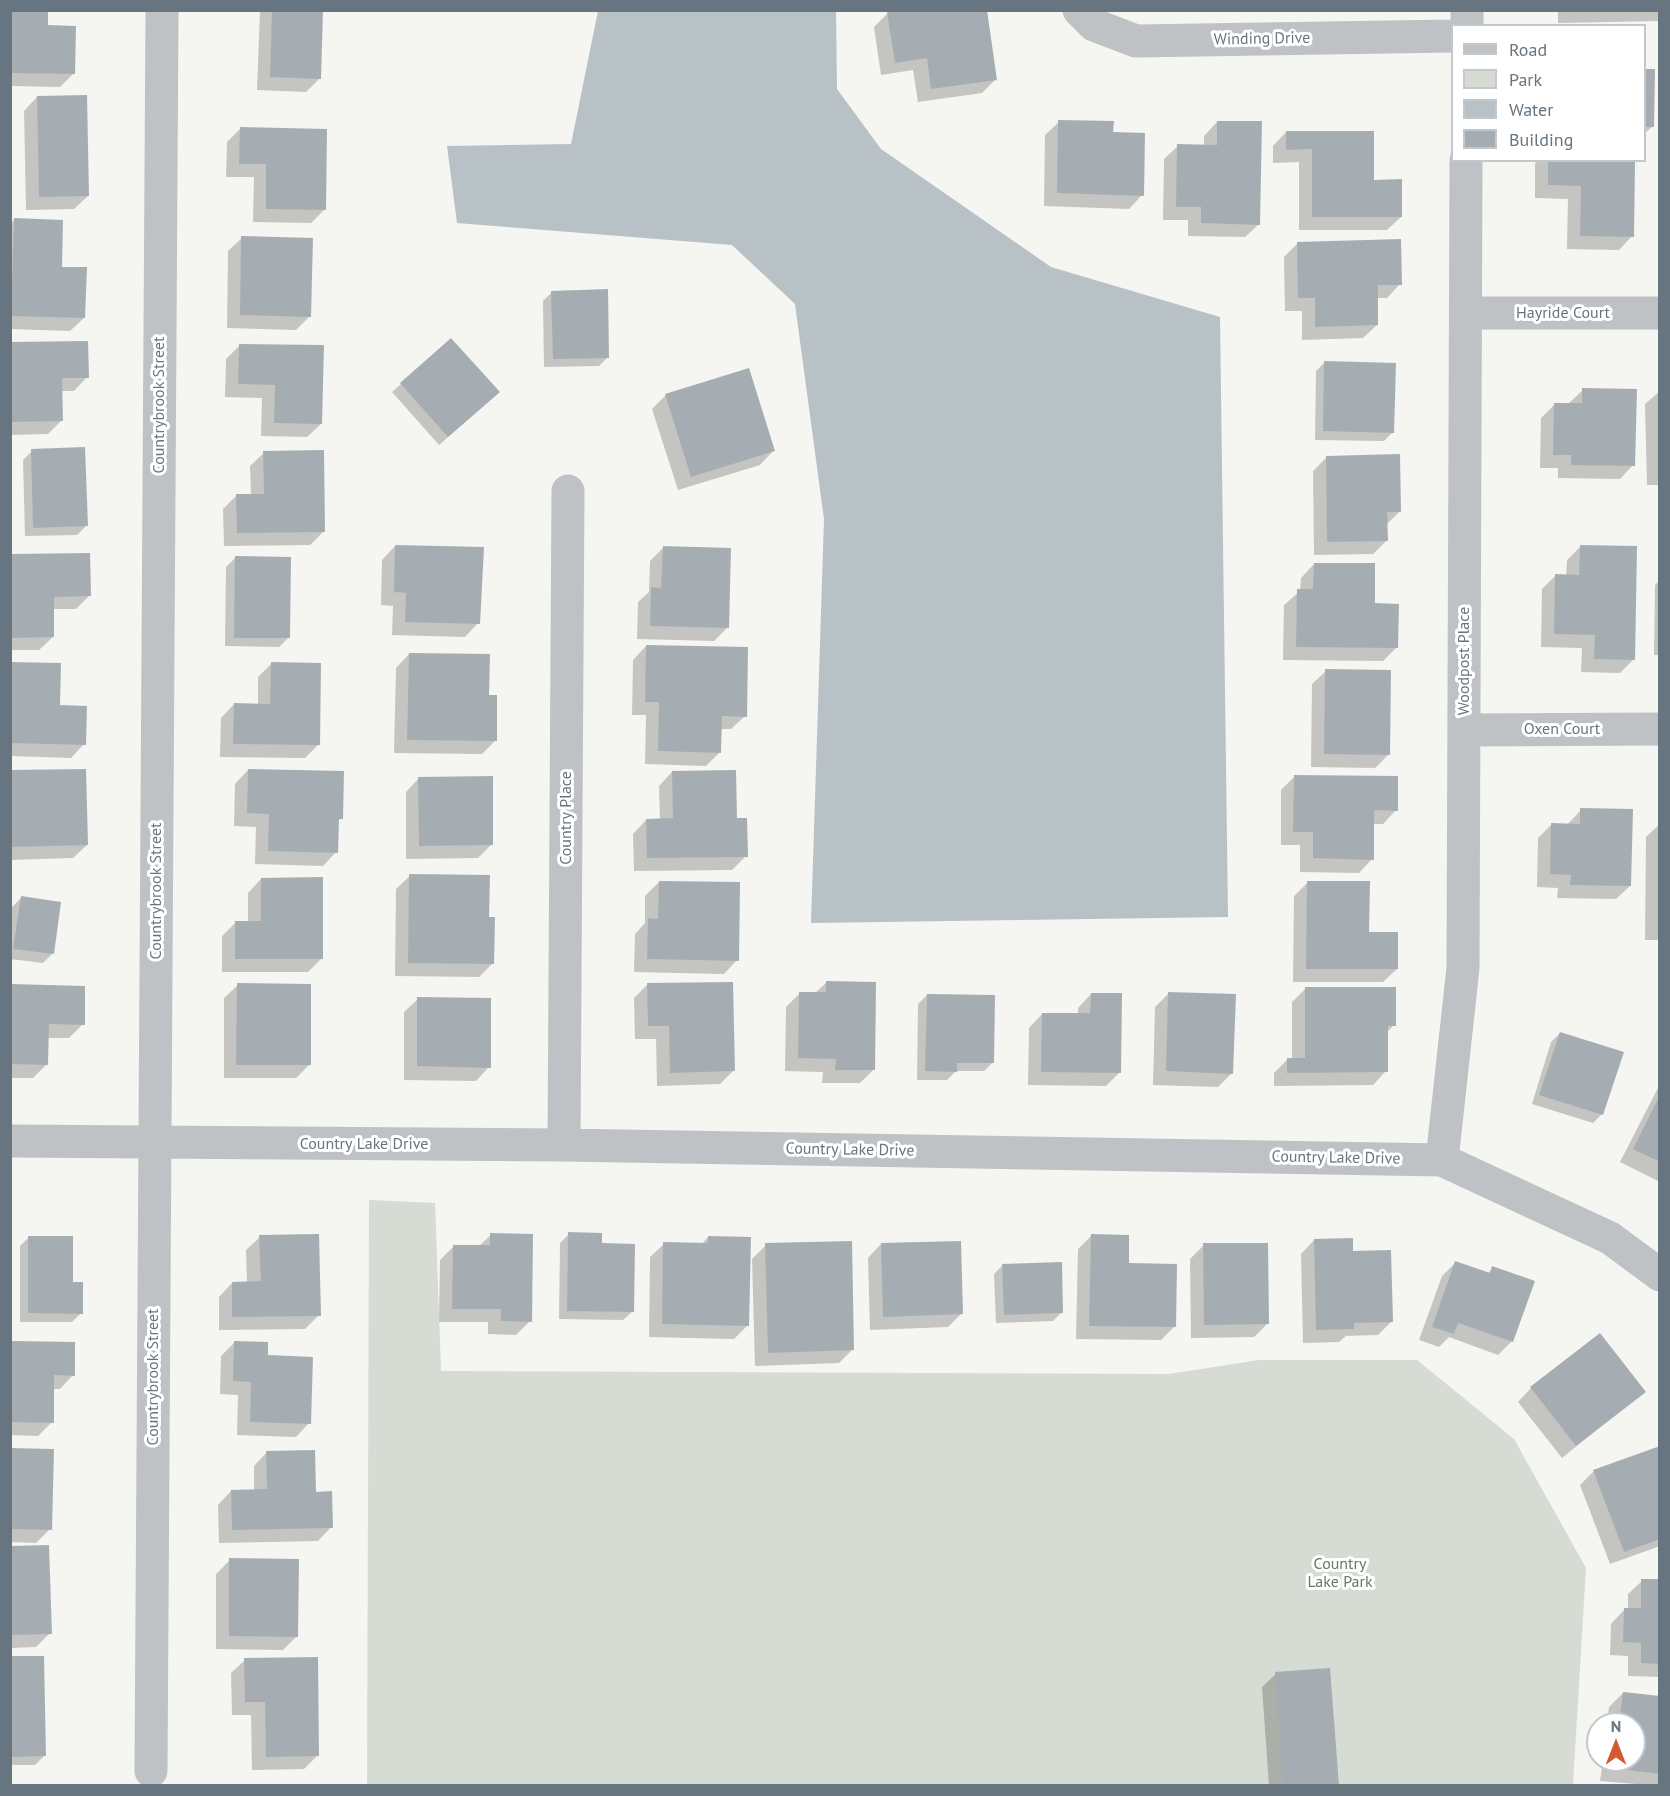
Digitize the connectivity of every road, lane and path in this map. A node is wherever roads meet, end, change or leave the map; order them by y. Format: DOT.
graph roads {
  1 [pos="162,10"];
  2 [pos="1079,10"];
  3 [pos="1451,36"];
  4 [pos="1466,162"];
  5 [pos="1466,313"];
  6 [pos="1659,313"];
  7 [pos="567,491"];
  8 [pos="1659,729"];
  9 [pos="1464,730"];
  10 [pos="10,1142"];
  11 [pos="155,1143"];
  12 [pos="564,1145"];
  13 [pos="1442,1160"];
  14 [pos="1659,1275"];
  15 [pos="151,1771"];
  1 -- 11 [label="street, Countrybrook Street"];
  2 -- 3 [label="street, Winding Drive"];
  4 -- 5 [label="street, Woodpost Place"];
  5 -- 6 [label="street, Hayride Court"];
  5 -- 9 [label="street, Woodpost Place"];
  7 -- 12 [label="street, Country Place"];
  8 -- 9 [label="street, Oxen Court"];
  9 -- 13 [label="street, Woodpost Place"];
  10 -- 11 [label="street, Country Lake Drive"];
  11 -- 12 [label="street, Country Lake Drive"];
  11 -- 15 [label="street, Countrybrook Street"];
  12 -- 13 [label="street, Country Lake Drive"];
  13 -- 14 [label="street, Country Lake Drive"];
}
